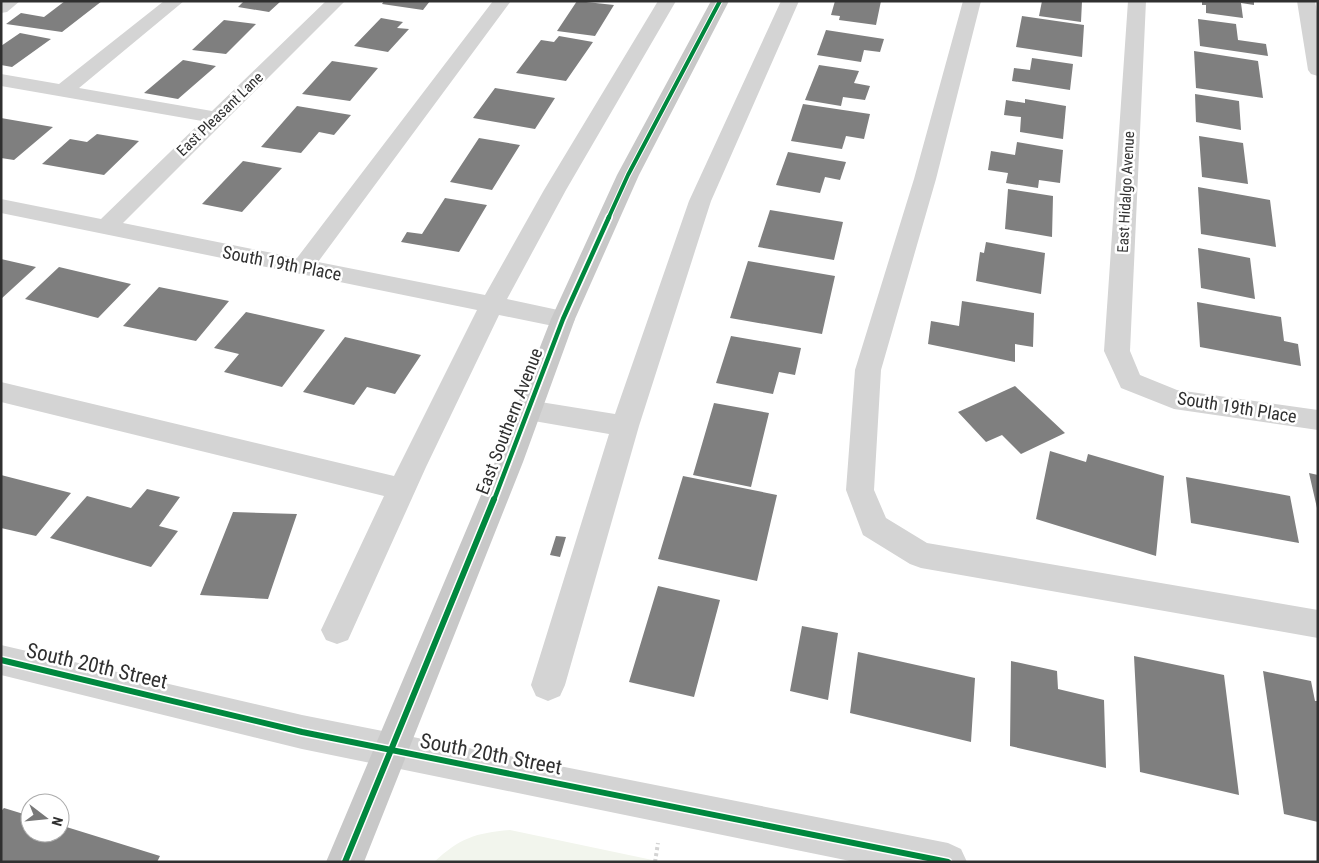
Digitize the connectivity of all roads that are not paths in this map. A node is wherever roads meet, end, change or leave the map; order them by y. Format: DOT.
graph roads {
  1 [pos="10,1"];
  2 [pos="175,1"];
  3 [pos="336,1"];
  4 [pos="502,1"];
  5 [pos="667,1"];
  6 [pos="720,1"];
  7 [pos="790,1"];
  8 [pos="972,1"];
  9 [pos="1137,1"];
  10 [pos="1306,1"];
  11 [pos="1,8"];
  12 [pos="1318,70"];
  13 [pos="1,80"];
  14 [pos="64,91"];
  15 [pos="216,118"];
  16 [pos="1,206"];
  17 [pos="106,227"];
  18 [pos="302,267"];
  19 [pos="492,305"];
  20 [pos="563,319"];
  21 [pos="1130,381"];
  22 [pos="1,392"];
  23 [pos="528,410"];
  24 [pos="1318,420"];
  25 [pos="625,426"];
  26 [pos="401,489"];
  27 [pos="1318,624"];
  28 [pos="337,630"];
  29 [pos="1,660"];
  30 [pos="548,685"];
  31 [pos="393,751"];
  32 [pos="345,862"];
  33 [pos="948,862"];
  1 -- 11 [label="street"];
  2 -- 14 [label="street"];
  3 -- 15 [label="street, East Pleasant Lane"];
  4 -- 18 [label="street"];
  5 -- 19 [label="street"];
  6 -- 20 [label="main road, East Southern Avenue"];
  7 -- 25 [label="street"];
  8 -- 27 [label="street"];
  9 -- 21 [label="street, East Hidalgo Avenue"];
  10 -- 12 [label="street"];
  13 -- 14 [label="street"];
  14 -- 15 [label="street"];
  15 -- 17 [label="street, East Pleasant Lane"];
  16 -- 17 [label="street, South 19th Place"];
  17 -- 18 [label="street, South 19th Place"];
  18 -- 19 [label="street, South 19th Place"];
  19 -- 20 [label="street, South 19th Place"];
  19 -- 26 [label="street"];
  20 -- 23 [label="main road, East Southern Avenue"];
  21 -- 24 [label="street, South 19th Place"];
  22 -- 26 [label="street"];
  23 -- 25 [label="street, East Southern Avenue"];
  23 -- 31 [label="main road, East Southern Avenue"];
  25 -- 30 [label="street"];
  26 -- 28 [label="street"];
  29 -- 31 [label="street, South 20th Street"];
  31 -- 32 [label="main road, East Southern Avenue"];
  31 -- 33 [label="street, South 20th Street"];
}
